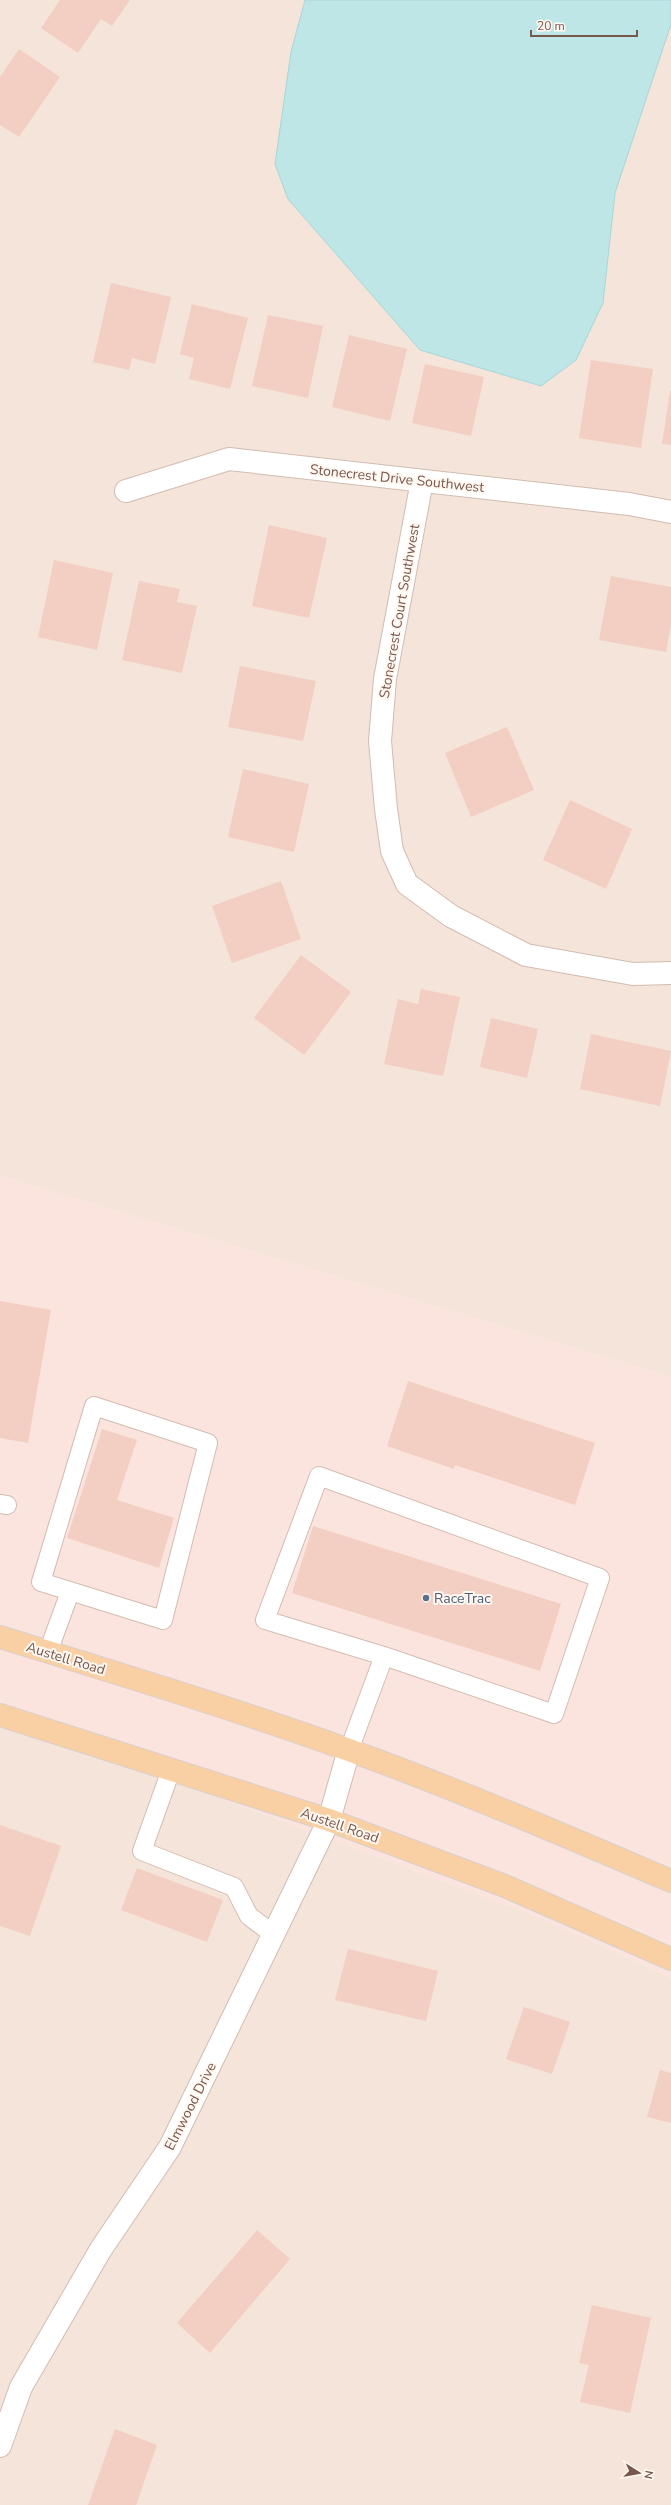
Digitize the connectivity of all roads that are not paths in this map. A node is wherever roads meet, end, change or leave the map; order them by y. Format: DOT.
graph roads {
  1 [pos="422,481"];
  2 [pos="126,491"];
  3 [pos="671,512"];
  4 [pos="671,974"];
  5 [pos="70,1592"];
  6 [pos="0,1637"];
  7 [pos="48,1652"];
  8 [pos="384,1656"];
  9 [pos="0,1715"];
  10 [pos="349,1750"];
  11 [pos="171,1770"];
  12 [pos="329,1820"];
  13 [pos="671,1881"];
  14 [pos="274,1935"];
  15 [pos="671,1959"];
  16 [pos="0,2446"];
  1 -- 2 [label="street, Stonecrest Drive Southwest"];
  1 -- 3 [label="street, Stonecrest Drive Southwest"];
  1 -- 4 [label="street, Stonecrest Court Southwest"];
  5 -- 5 [label="lane"];
  5 -- 7 [label="lane"];
  6 -- 7 [label="main road, Austell Road"];
  7 -- 10 [label="main road, Austell Road"];
  8 -- 8 [label="lane"];
  8 -- 10 [label="lane"];
  9 -- 11 [label="main road, Austell Road"];
  10 -- 12 [label="street, Elmwood Drive"];
  10 -- 13 [label="main road, Austell Road"];
  11 -- 12 [label="main road, Austell Road"];
  11 -- 14 [label="lane"];
  12 -- 14 [label="street, Elmwood Drive"];
  12 -- 15 [label="main road, Austell Road"];
  14 -- 16 [label="street, Elmwood Drive"];
}
